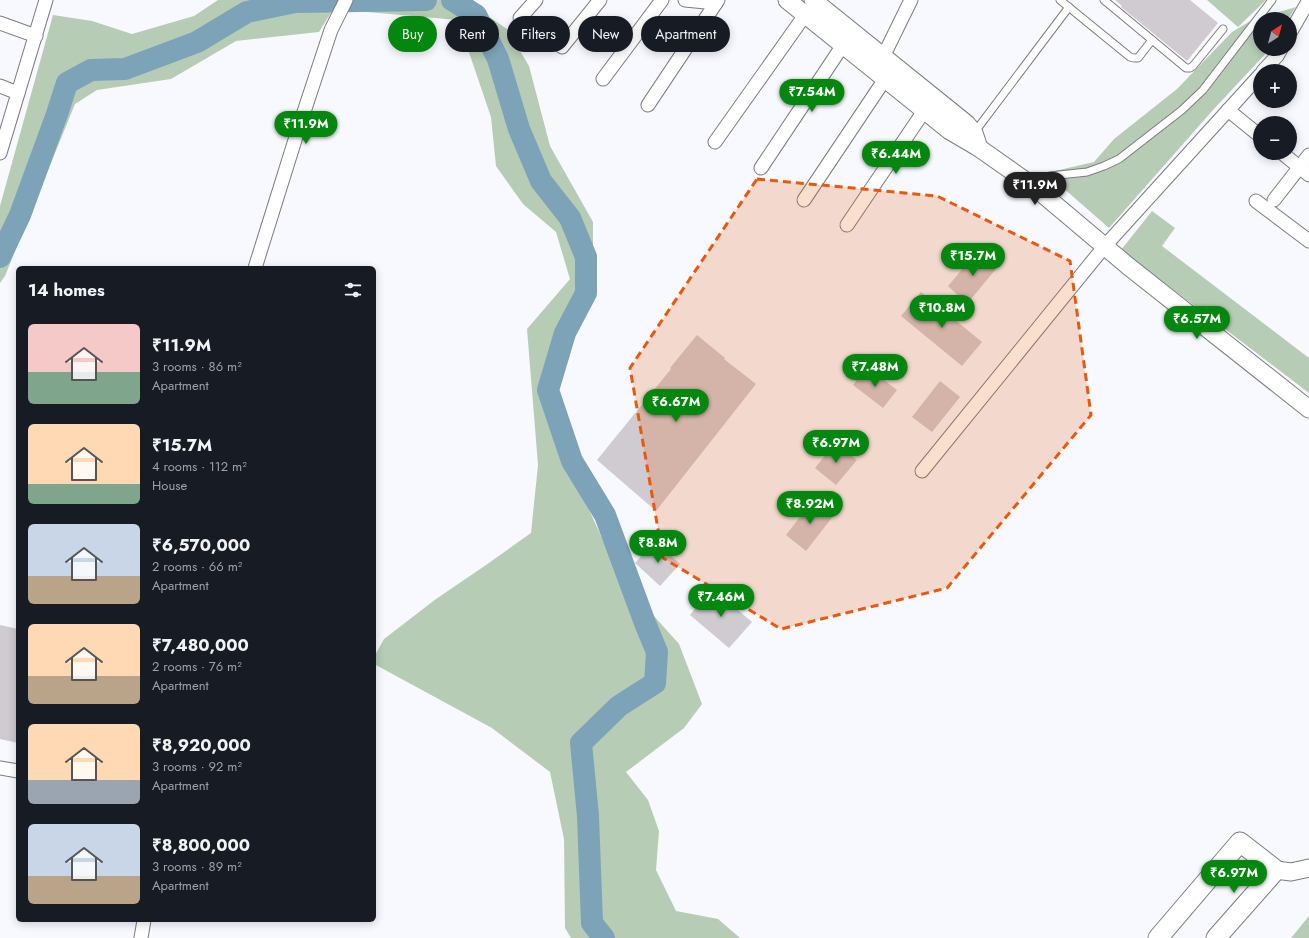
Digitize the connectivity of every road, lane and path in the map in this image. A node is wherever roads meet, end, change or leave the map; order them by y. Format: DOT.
graph roads {
  1 [pos="46,0"];
  2 [pos="346,0"];
  3 [pos="536,0"];
  4 [pos="600,0"];
  5 [pos="662,0"];
  6 [pos="685,0"];
  7 [pos="787,0"];
  8 [pos="912,0"];
  9 [pos="1060,0"];
  10 [pos="1104,0"];
  11 [pos="1272,0"];
  12 [pos="1309,0"];
  13 [pos="717,2"];
  14 [pos="809,7"];
  15 [pos="1069,7"];
  16 [pos="522,16"];
  17 [pos="1297,21"];
  18 [pos="0,23"];
  19 [pos="1223,30"];
  20 [pos="36,36"];
  21 [pos="570,37"];
  22 [pos="1152,40"];
  23 [pos="843,45"];
  24 [pos="1277,56"];
  25 [pos="883,57"];
  26 [pos="1270,64"];
  27 [pos="603,79"];
  28 [pos="885,79"];
  29 [pos="1253,83"];
  30 [pos="0,86"];
  31 [pos="18,93"];
  32 [pos="648,105"];
  33 [pos="1228,110"];
  34 [pos="924,111"];
  35 [pos="1253,130"];
  36 [pos="977,140"];
  37 [pos="715,142"];
  38 [pos="0,150"];
  39 [pos="1309,155"];
  40 [pos="1291,160"];
  41 [pos="761,168"];
  42 [pos="1304,171"];
  43 [pos="1033,186"];
  44 [pos="804,200"];
  45 [pos="1274,200"];
  46 [pos="1256,201"];
  47 [pos="847,225"];
  48 [pos="1309,241"];
  49 [pos="1104,247"];
  50 [pos="256,266"];
  51 [pos="1309,409"];
  52 [pos="922,471"];
  53 [pos="0,768"];
  54 [pos="16,771"];
  55 [pos="1309,868"];
  56 [pos="1276,870"];
  57 [pos="144,922"];
  58 [pos="141,938"];
  59 [pos="1158,938"];
  60 [pos="1216,938"];
  1 -- 20 [label="street"];
  2 -- 50 [label="street"];
  3 -- 16 [label="street"];
  4 -- 21 [label="street"];
  5 -- 27 [label="street"];
  6 -- 13 [label="street"];
  7 -- 14 [label="street"];
  8 -- 25 [label="street"];
  9 -- 15 [label="lane"];
  10 -- 22 [label="lane"];
  11 -- 43 [label="lane"];
  12 -- 17 [label="street"];
  13 -- 32 [label="street"];
  14 -- 23 [label="street"];
  14 -- 25 [label="street"];
  14 -- 37 [label="street"];
  15 -- 22 [label="lane"];
  15 -- 36 [label="lane"];
  18 -- 20 [label="street"];
  19 -- 22 [label="lane"];
  20 -- 31 [label="street"];
  23 -- 28 [label="street"];
  23 -- 41 [label="street"];
  24 -- 26 [label="street"];
  25 -- 36 [label="street"];
  28 -- 34 [label="street"];
  28 -- 44 [label="street"];
  29 -- 33 [label="street"];
  30 -- 31 [label="street"];
  31 -- 38 [label="street"];
  33 -- 35 [label="street"];
  33 -- 49 [label="street"];
  34 -- 36 [label="street"];
  34 -- 47 [label="street"];
  36 -- 43 [label="street"];
  39 -- 42 [label="street"];
  40 -- 42 [label="street"];
  42 -- 45 [label="street"];
  43 -- 49 [label="street"];
  46 -- 48 [label="street"];
  49 -- 51 [label="street"];
  49 -- 52 [label="street"];
  53 -- 54 [label="street"];
  55 -- 56 [label="street"];
  56 -- 59 [label="main road"];
  56 -- 60 [label="main road"];
  57 -- 58 [label="street"];
}
